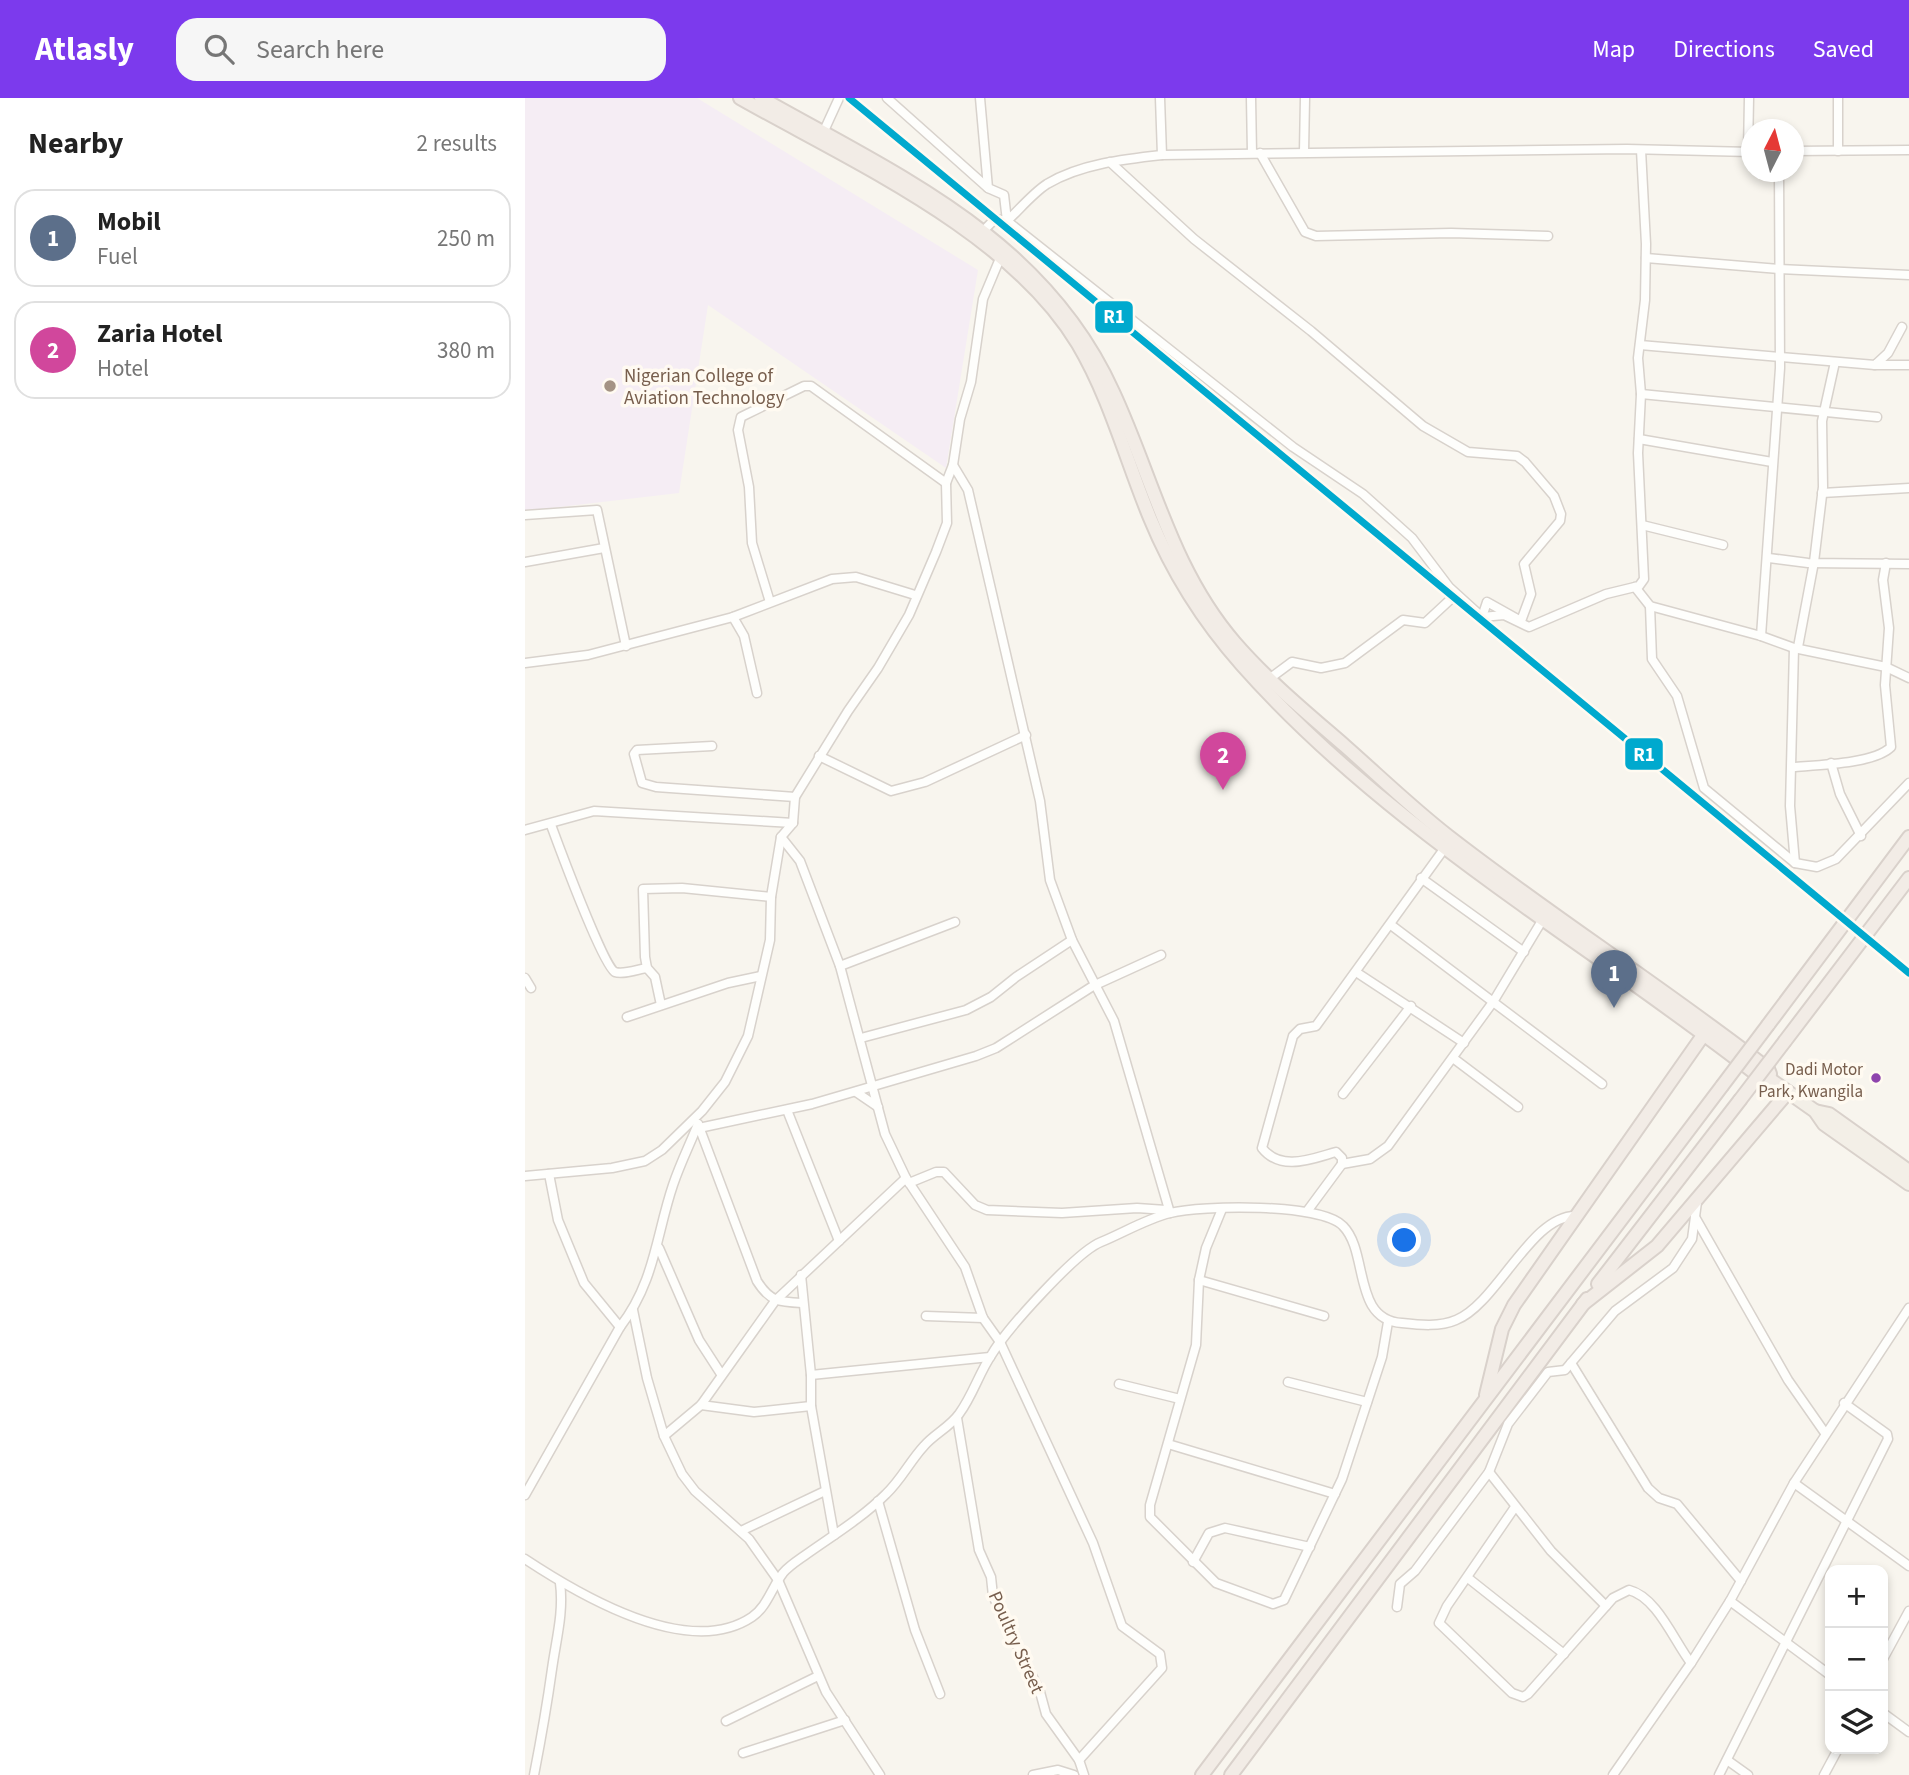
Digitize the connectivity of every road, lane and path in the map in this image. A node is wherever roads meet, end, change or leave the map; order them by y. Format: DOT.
graph roads {
  1 [pos="740,98"];
  2 [pos="761,98"];
  3 [pos="839,98"];
  4 [pos="887,98"];
  5 [pos="980,98"];
  6 [pos="1160,98"];
  7 [pos="1251,98"];
  8 [pos="1305,98"];
  9 [pos="1749,98"];
  10 [pos="1838,98"];
  11 [pos="1749,119"];
  12 [pos="823,133"];
  13 [pos="1641,150"];
  14 [pos="1909,150"];
  15 [pos="1804,151"];
  16 [pos="1838,151"];
  17 [pos="1304,152"];
  18 [pos="1741,152"];
  19 [pos="1256,153"];
  20 [pos="1162,155"];
  21 [pos="1110,162"];
  22 [pos="1779,182"];
  23 [pos="988,188"];
  24 [pos="1007,221"];
  25 [pos="983,231"];
  26 [pos="1548,236"];
  27 [pos="1001,256"];
  28 [pos="1646,258"];
  29 [pos="1779,270"];
  30 [pos="1909,275"];
  31 [pos="1902,327"];
  32 [pos="1640,345"];
  33 [pos="1780,357"];
  34 [pos="1835,362"];
  35 [pos="1875,365"];
  36 [pos="1909,365"];
  37 [pos="1641,394"];
  38 [pos="1777,405"];
  39 [pos="1823,412"];
  40 [pos="1877,417"];
  41 [pos="1639,439"];
  42 [pos="1772,462"];
  43 [pos="953,465"];
  44 [pos="946,483"];
  45 [pos="1909,488"];
  46 [pos="1822,493"];
  47 [pos="525,515"];
  48 [pos="1642,525"];
  49 [pos="1723,545"];
  50 [pos="604,548"];
  51 [pos="1769,558"];
  52 [pos="525,562"];
  53 [pos="1814,562"];
  54 [pos="1886,562"];
  55 [pos="1909,564"];
  56 [pos="1635,587"];
  57 [pos="915,595"];
  58 [pos="1460,598"];
  59 [pos="770,602"];
  60 [pos="1650,606"];
  61 [pos="733,617"];
  62 [pos="1482,617"];
  63 [pos="1761,636"];
  64 [pos="626,646"];
  65 [pos="1796,647"];
  66 [pos="525,663"];
  67 [pos="1886,667"];
  68 [pos="1909,678"];
  69 [pos="1269,679"];
  70 [pos="757,694"];
  71 [pos="1026,735"];
  72 [pos="712,746"];
  73 [pos="819,756"];
  74 [pos="1831,763"];
  75 [pos="1793,767"];
  76 [pos="1909,783"];
  77 [pos="795,797"];
  78 [pos="793,822"];
  79 [pos="551,825"];
  80 [pos="525,830"];
  81 [pos="1861,836"];
  82 [pos="781,837"];
  83 [pos="1909,837"];
  84 [pos="1444,849"];
  85 [pos="1795,863"];
  86 [pos="1421,878"];
  87 [pos="1909,878"];
  88 [pos="1903,893"];
  89 [pos="771,897"];
  90 [pos="1543,919"];
  91 [pos="955,922"];
  92 [pos="1391,925"];
  93 [pos="1072,940"];
  94 [pos="1524,952"];
  95 [pos="1161,955"];
  96 [pos="840,966"];
  97 [pos="647,968"];
  98 [pos="1356,972"];
  99 [pos="761,976"];
  100 [pos="525,978"];
  101 [pos="1093,986"];
  102 [pos="531,988"];
  103 [pos="1493,1002"];
  104 [pos="661,1005"];
  105 [pos="1411,1006"];
  106 [pos="627,1017"];
  107 [pos="1704,1034"];
  108 [pos="861,1038"];
  109 [pos="1464,1042"];
  110 [pos="1453,1058"];
  111 [pos="1771,1080"];
  112 [pos="1602,1084"];
  113 [pos="874,1087"];
  114 [pos="856,1092"];
  115 [pos="1788,1092"];
  116 [pos="1343,1094"];
  117 [pos="878,1107"];
  118 [pos="1518,1107"];
  119 [pos="787,1110"];
  120 [pos="702,1111"];
  121 [pos="1815,1111"];
  122 [pos="698,1126"];
  123 [pos="1342,1164"];
  124 [pos="1909,1171"];
  125 [pos="549,1174"];
  126 [pos="525,1175"];
  127 [pos="908,1181"];
  128 [pos="1909,1184"];
  129 [pos="1698,1199"];
  130 [pos="1633,1205"];
  131 [pos="1222,1209"];
  132 [pos="1308,1210"];
  133 [pos="1168,1211"];
  134 [pos="1577,1216"];
  135 [pos="1650,1217"];
  136 [pos="1695,1217"];
  137 [pos="839,1241"];
  138 [pos="659,1248"];
  139 [pos="801,1275"];
  140 [pos="1199,1280"];
  141 [pos="775,1301"];
  142 [pos="803,1303"];
  143 [pos="1583,1304"];
  144 [pos="1909,1308"];
  145 [pos="633,1310"];
  146 [pos="926,1316"];
  147 [pos="1324,1316"];
  148 [pos="983,1318"];
  149 [pos="1388,1322"];
  150 [pos="620,1327"];
  151 [pos="1000,1342"];
  152 [pos="990,1357"];
  153 [pos="1571,1363"];
  154 [pos="721,1374"];
  155 [pos="811,1375"];
  156 [pos="1288,1381"];
  157 [pos="1119,1384"];
  158 [pos="1180,1399"];
  159 [pos="1367,1402"];
  160 [pos="1844,1403"];
  161 [pos="701,1405"];
  162 [pos="811,1406"];
  163 [pos="1481,1407"];
  164 [pos="957,1418"];
  165 [pos="1825,1433"];
  166 [pos="664,1436"];
  167 [pos="1168,1444"];
  168 [pos="1489,1472"];
  169 [pos="1794,1483"];
  170 [pos="825,1491"];
  171 [pos="1335,1494"];
  172 [pos="525,1495"];
  173 [pos="878,1501"];
  174 [pos="1514,1507"];
  175 [pos="1848,1522"];
  176 [pos="741,1531"];
  177 [pos="834,1535"];
  178 [pos="1310,1546"];
  179 [pos="525,1559"];
  180 [pos="1193,1562"];
  181 [pos="1909,1566"];
  182 [pos="1468,1578"];
  183 [pos="779,1580"];
  184 [pos="1741,1581"];
  185 [pos="560,1583"];
  186 [pos="577,1592"];
  187 [pos="1730,1601"];
  188 [pos="562,1602"];
  189 [pos="1606,1606"];
  190 [pos="1397,1607"];
  191 [pos="1909,1611"];
  192 [pos="1785,1642"];
  193 [pos="1888,1650"];
  194 [pos="1564,1654"];
  195 [pos="1691,1663"];
  196 [pos="1825,1671"];
  197 [pos="818,1676"];
  198 [pos="940,1694"];
  199 [pos="1888,1716"];
  200 [pos="845,1720"];
  201 [pos="726,1721"];
  202 [pos="1909,1731"];
  203 [pos="743,1754"];
  204 [pos="1835,1754"];
  205 [pos="1079,1760"];
  206 [pos="1727,1760"];
  207 [pos="531,1773"];
  208 [pos="880,1775"];
  209 [pos="1033,1775"];
  210 [pos="1074,1775"];
  211 [pos="1084,1775"];
  212 [pos="1202,1775"];
  213 [pos="1231,1775"];
  214 [pos="1613,1775"];
  215 [pos="1719,1775"];
  216 [pos="1748,1775"];
  217 [pos="1824,1775"];
  1 -- 27 [label="highway"];
  2 -- 12 [label="highway"];
  3 -- 12 [label="street"];
  4 -- 23 [label="street"];
  5 -- 23 [label="street"];
  6 -- 20 [label="street"];
  7 -- 19 [label="street"];
  8 -- 17 [label="street"];
  9 -- 11 [label="street"];
  10 -- 16 [label="street"];
  12 -- 25 [label="highway"];
  13 -- 17 [label="street"];
  13 -- 18 [label="street"];
  13 -- 28 [label="street"];
  14 -- 16 [label="street"];
  15 -- 16 [label="street"];
  17 -- 19 [label="street"];
  19 -- 20 [label="street"];
  19 -- 26 [label="street"];
  20 -- 21 [label="street"];
  21 -- 24 [label="street"];
  21 -- 62 [label="street"];
  22 -- 29 [label="street"];
  23 -- 24 [label="street"];
  24 -- 25 [label="street"];
  24 -- 58 [label="street"];
  25 -- 69 [label="highway"];
  27 -- 43 [label="street"];
  27 -- 84 [label="highway"];
  28 -- 29 [label="street"];
  28 -- 32 [label="street"];
  29 -- 30 [label="street"];
  29 -- 33 [label="street"];
  31 -- 35 [label="street"];
  32 -- 33 [label="street"];
  32 -- 37 [label="street"];
  33 -- 34 [label="street"];
  33 -- 38 [label="street"];
  34 -- 35 [label="street"];
  34 -- 39 [label="street"];
  35 -- 36 [label="street"];
  37 -- 38 [label="street"];
  37 -- 41 [label="street"];
  38 -- 39 [label="street"];
  38 -- 42 [label="street"];
  39 -- 40 [label="street"];
  39 -- 46 [label="street"];
  41 -- 42 [label="street"];
  41 -- 48 [label="street"];
  42 -- 51 [label="street"];
  43 -- 44 [label="street"];
  43 -- 71 [label="street"];
  44 -- 57 [label="street"];
  44 -- 59 [label="street"];
  45 -- 46 [label="street"];
  46 -- 53 [label="street"];
  47 -- 50 [label="street"];
  48 -- 49 [label="street"];
  48 -- 56 [label="street"];
  50 -- 52 [label="street"];
  50 -- 64 [label="street"];
  51 -- 53 [label="street"];
  51 -- 63 [label="street"];
  53 -- 54 [label="street"];
  53 -- 65 [label="street"];
  54 -- 55 [label="street"];
  54 -- 67 [label="street"];
  56 -- 60 [label="street"];
  56 -- 62 [label="street"];
  57 -- 59 [label="street"];
  57 -- 73 [label="street"];
  58 -- 62 [label="street"];
  58 -- 69 [label="street"];
  59 -- 61 [label="street"];
  60 -- 63 [label="street"];
  60 -- 85 [label="street"];
  61 -- 64 [label="street"];
  61 -- 70 [label="street"];
  63 -- 65 [label="street"];
  64 -- 66 [label="street"];
  65 -- 67 [label="street"];
  65 -- 75 [label="street"];
  67 -- 68 [label="street"];
  67 -- 74 [label="street"];
  69 -- 111 [label="highway"];
  71 -- 73 [label="street"];
  71 -- 93 [label="street"];
  72 -- 77 [label="street"];
  73 -- 77 [label="street"];
  74 -- 75 [label="street"];
  74 -- 81 [label="street"];
  75 -- 85 [label="street"];
  76 -- 81 [label="street"];
  77 -- 78 [label="street"];
  78 -- 79 [label="street"];
  78 -- 82 [label="street"];
  79 -- 80 [label="street"];
  79 -- 97 [label="street"];
  81 -- 85 [label="street"];
  82 -- 89 [label="street"];
  82 -- 96 [label="street"];
  83 -- 130 [label="highway, bridge"];
  84 -- 86 [label="street"];
  84 -- 90 [label="highway"];
  86 -- 92 [label="street"];
  86 -- 94 [label="street"];
  87 -- 88 [label="highway"];
  88 -- 135 [label="highway, bridge"];
  89 -- 97 [label="street"];
  89 -- 99 [label="street"];
  90 -- 94 [label="street"];
  90 -- 107 [label="highway"];
  91 -- 96 [label="street"];
  92 -- 98 [label="street"];
  92 -- 103 [label="street"];
  93 -- 101 [label="street"];
  93 -- 108 [label="street"];
  94 -- 103 [label="street"];
  95 -- 101 [label="street"];
  96 -- 108 [label="street"];
  97 -- 104 [label="street"];
  98 -- 105 [label="street"];
  98 -- 123 [label="street"];
  99 -- 104 [label="street"];
  99 -- 120 [label="street"];
  100 -- 102 [label="street"];
  101 -- 113 [label="street"];
  101 -- 133 [label="street"];
  103 -- 109 [label="street"];
  103 -- 112 [label="street"];
  104 -- 106 [label="street"];
  105 -- 109 [label="street"];
  105 -- 116 [label="street"];
  107 -- 111 [label="highway"];
  107 -- 134 [label="highway"];
  108 -- 113 [label="street"];
  109 -- 110 [label="street"];
  110 -- 118 [label="street"];
  110 -- 123 [label="street"];
  111 -- 115 [label="highway"];
  113 -- 114 [label="street"];
  113 -- 117 [label="street"];
  114 -- 117 [label="street"];
  114 -- 119 [label="street"];
  115 -- 121 [label="main road"];
  115 -- 129 [label="highway"];
  117 -- 127 [label="street"];
  119 -- 122 [label="street"];
  119 -- 137 [label="street"];
  120 -- 122 [label="street"];
  120 -- 125 [label="street"];
  121 -- 124 [label="main road"];
  121 -- 128 [label="main road"];
  122 -- 138 [label="street"];
  122 -- 141 [label="street"];
  123 -- 132 [label="street"];
  125 -- 126 [label="street"];
  125 -- 150 [label="street"];
  127 -- 133 [label="street"];
  127 -- 137 [label="street"];
  127 -- 148 [label="street"];
  129 -- 136 [label="street"];
  129 -- 143 [label="highway"];
  130 -- 135 [label="highway"];
  130 -- 163 [label="highway"];
  131 -- 132 [label="street"];
  131 -- 133 [label="street"];
  131 -- 140 [label="street"];
  132 -- 149 [label="street"];
  133 -- 151 [label="street"];
  134 -- 149 [label="street"];
  134 -- 163 [label="highway"];
  135 -- 143 [label="highway"];
  136 -- 153 [label="street"];
  136 -- 165 [label="street"];
  137 -- 139 [label="street"];
  138 -- 145 [label="street"];
  138 -- 154 [label="street"];
  139 -- 141 [label="street"];
  139 -- 142 [label="street"];
  140 -- 147 [label="street"];
  140 -- 158 [label="street"];
  141 -- 142 [label="street"];
  141 -- 154 [label="street"];
  142 -- 155 [label="street"];
  143 -- 213 [label="highway"];
  144 -- 160 [label="street"];
  145 -- 150 [label="street"];
  145 -- 166 [label="street"];
  146 -- 148 [label="street"];
  148 -- 151 [label="street"];
  149 -- 159 [label="street"];
  150 -- 172 [label="street"];
  151 -- 152 [label="street"];
  151 -- 205 [label="street"];
  152 -- 155 [label="street"];
  152 -- 164 [label="street"];
  153 -- 168 [label="street"];
  153 -- 184 [label="street"];
  154 -- 161 [label="street"];
  155 -- 162 [label="street"];
  156 -- 159 [label="street"];
  157 -- 158 [label="street"];
  158 -- 167 [label="street"];
  159 -- 171 [label="street"];
  160 -- 165 [label="street"];
  160 -- 175 [label="street"];
  161 -- 162 [label="street"];
  161 -- 166 [label="street"];
  162 -- 170 [label="street"];
  163 -- 212 [label="highway"];
  164 -- 173 [label="street"];
  164 -- 205 [label="street, Poultry Street"];
  165 -- 169 [label="street"];
  166 -- 176 [label="street"];
  167 -- 171 [label="street"];
  167 -- 180 [label="street"];
  168 -- 174 [label="street"];
  168 -- 190 [label="street"];
  169 -- 175 [label="street"];
  169 -- 184 [label="street"];
  170 -- 176 [label="street"];
  170 -- 177 [label="street"];
  171 -- 178 [label="street"];
  173 -- 177 [label="street"];
  173 -- 198 [label="street"];
  174 -- 182 [label="street"];
  174 -- 189 [label="street"];
  175 -- 181 [label="street"];
  175 -- 192 [label="street"];
  176 -- 183 [label="street"];
  177 -- 183 [label="street"];
  178 -- 180 [label="street"];
  178 -- 180 [label="street"];
  179 -- 185 [label="street"];
  182 -- 194 [label="street"];
  182 -- 194 [label="street"];
  183 -- 186 [label="street"];
  183 -- 197 [label="street"];
  184 -- 187 [label="street"];
  185 -- 186 [label="street"];
  185 -- 188 [label="street"];
  186 -- 188 [label="street"];
  187 -- 192 [label="street"];
  187 -- 195 [label="street"];
  188 -- 207 [label="street"];
  189 -- 194 [label="street"];
  189 -- 195 [label="street"];
  191 -- 193 [label="street"];
  192 -- 196 [label="street"];
  192 -- 206 [label="street"];
  195 -- 214 [label="street"];
  197 -- 200 [label="street"];
  197 -- 201 [label="street"];
  199 -- 202 [label="street"];
  200 -- 203 [label="street"];
  200 -- 208 [label="street"];
  204 -- 217 [label="street"];
  205 -- 211 [label="street, Poultry Street"];
  206 -- 215 [label="street"];
  206 -- 216 [label="street"];
  209 -- 210 [label="street"];
}
